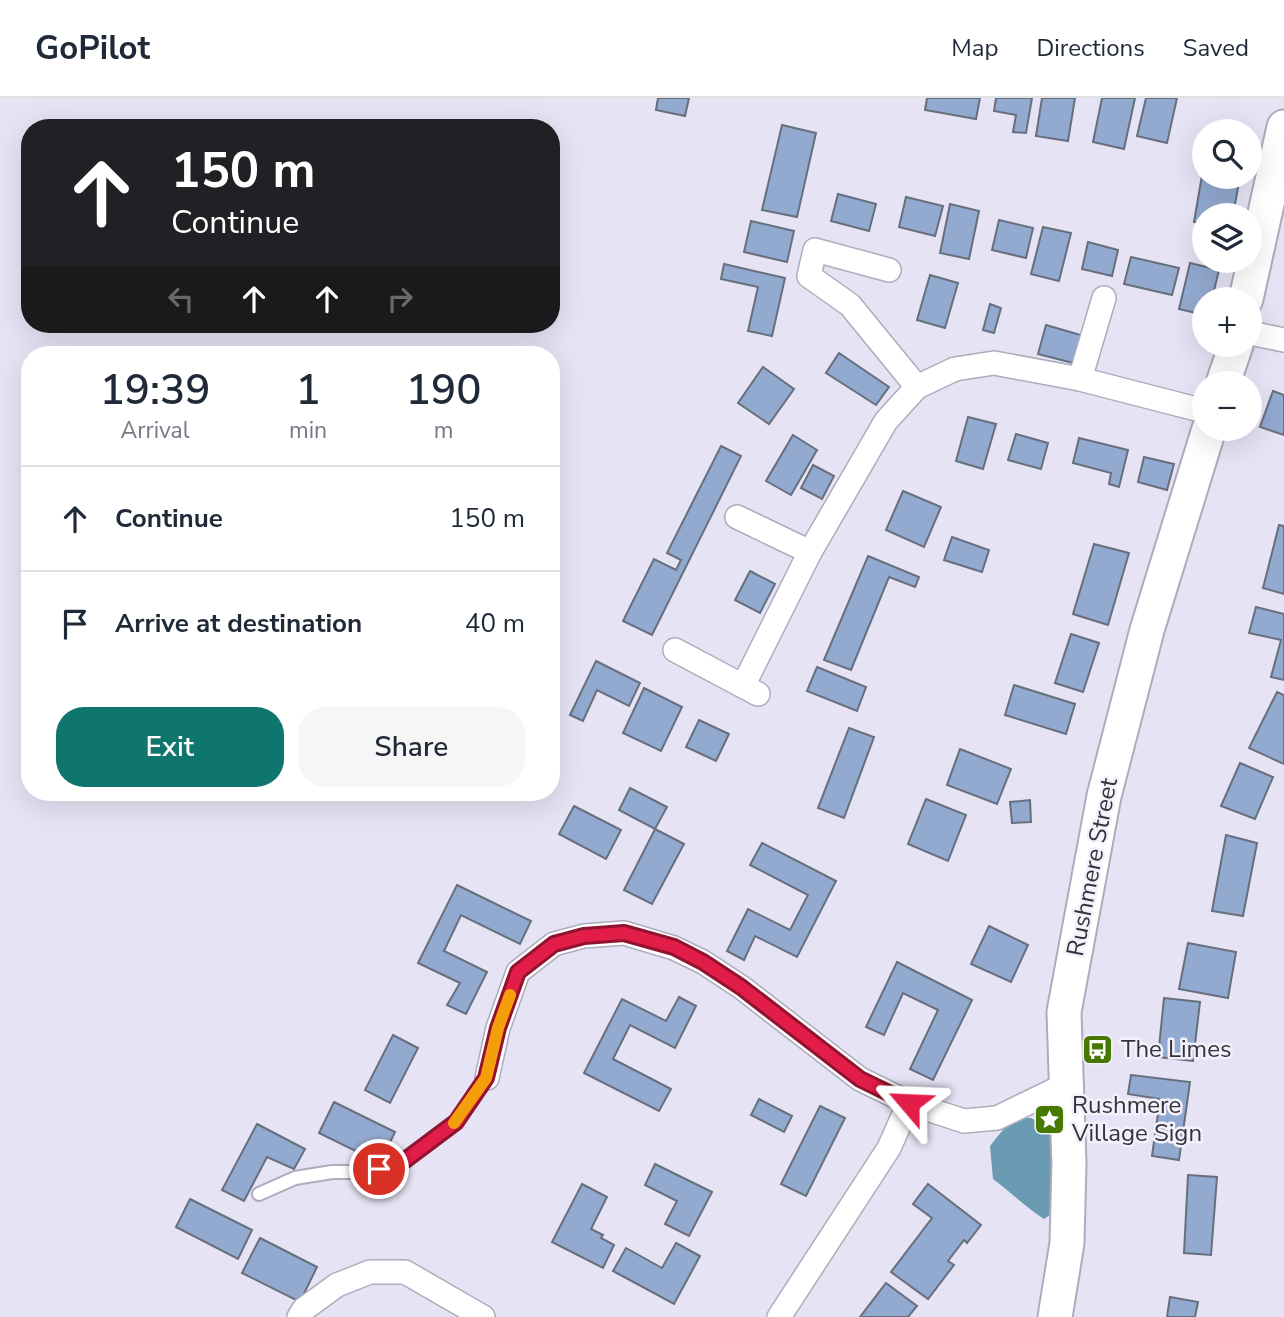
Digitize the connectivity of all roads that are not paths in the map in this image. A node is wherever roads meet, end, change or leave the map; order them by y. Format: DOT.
graph roads {
  1 [pos="1282,144"];
  2 [pos="889,270"];
  3 [pos="1250,287"];
  4 [pos="1104,298"];
  5 [pos="1262,335"];
  6 [pos="1284,340"];
  7 [pos="1080,379"];
  8 [pos="917,387"];
  9 [pos="1192,408"];
  10 [pos="1205,441"];
  11 [pos="737,517"];
  12 [pos="810,552"];
  13 [pos="675,650"];
  14 [pos="486,1078"];
  15 [pos="1067,1084"];
  16 [pos="909,1103"];
  17 [pos="259,1194"];
  18 [pos="299,1317"];
  19 [pos="483,1317"];
  20 [pos="779,1317"];
  21 [pos="1055,1317"];
  1 -- 3 [label="street"];
  2 -- 8 [label="street"];
  4 -- 7 [label="street"];
  5 -- 6 [label="street"];
  7 -- 8 [label="street"];
  7 -- 9 [label="street"];
  8 -- 12 [label="street"];
  10 -- 15 [label="street, Rushmere Street"];
  11 -- 12 [label="street"];
  12 -- 13 [label="street"];
  14 -- 16 [label="street"];
  14 -- 17 [label="lane"];
  15 -- 16 [label="street"];
  15 -- 21 [label="street, Rushmere Street"];
  16 -- 20 [label="street"];
  18 -- 19 [label="street"];
}
